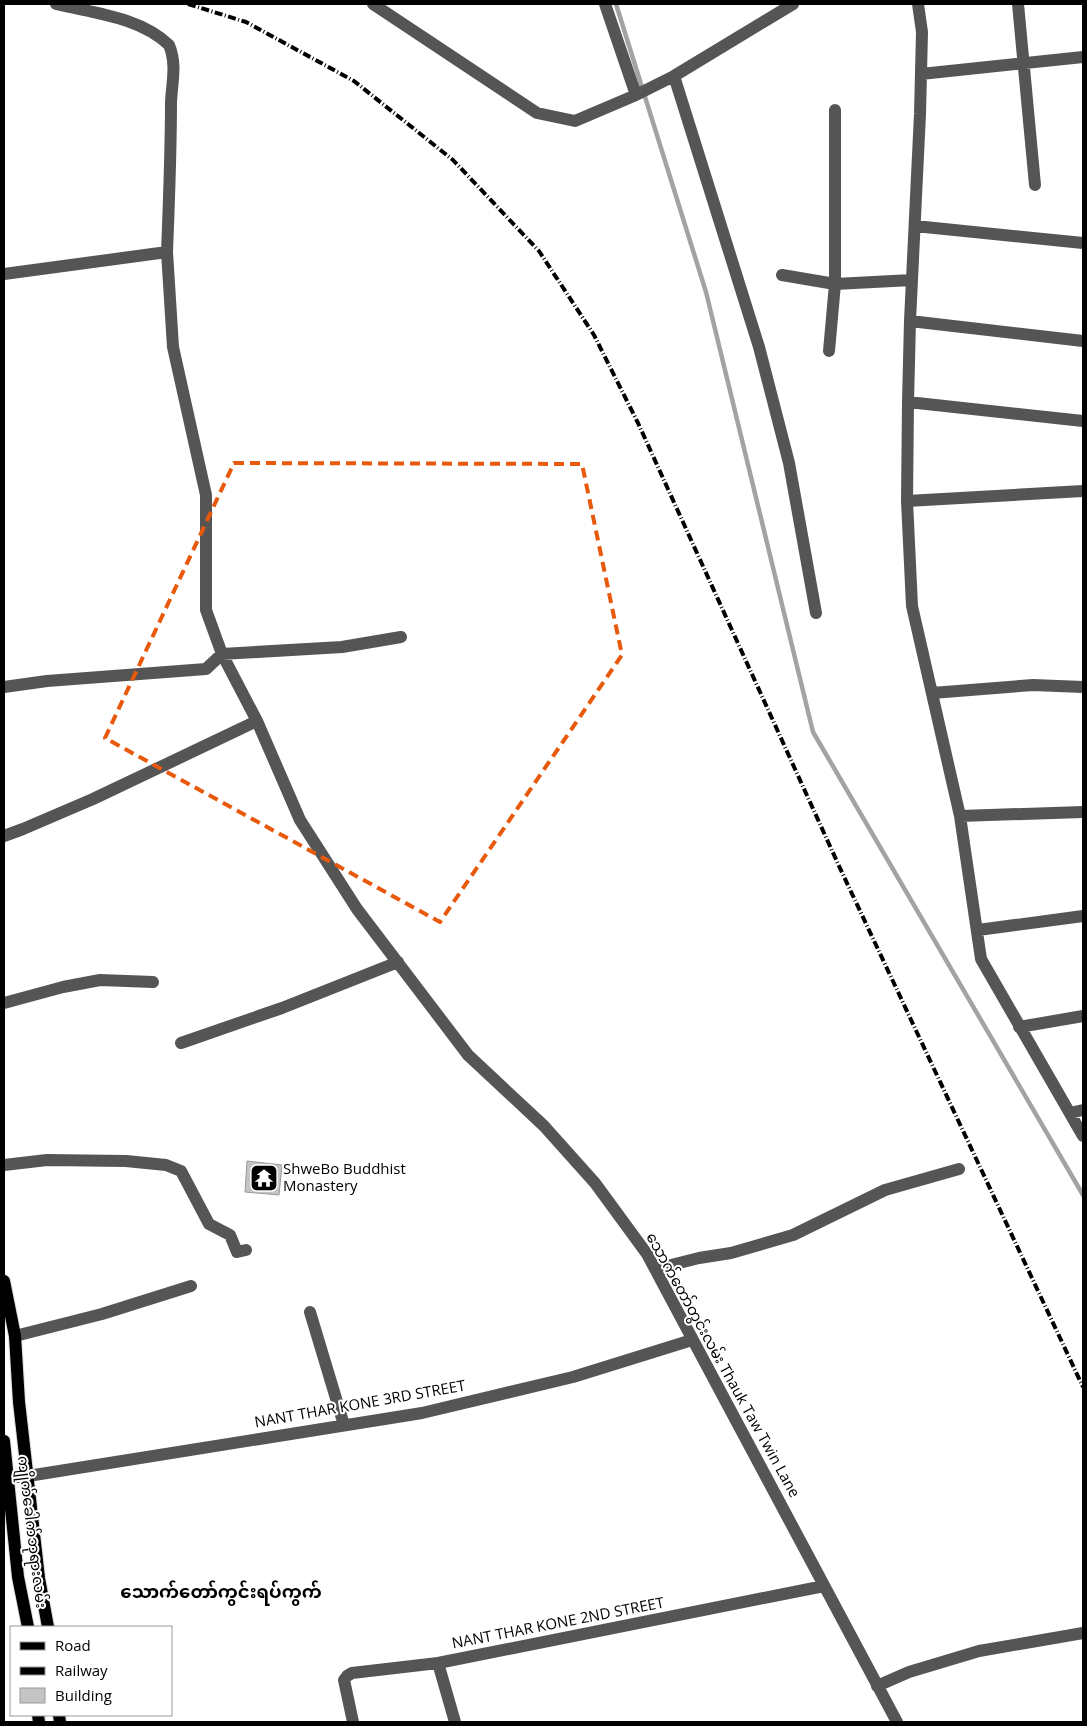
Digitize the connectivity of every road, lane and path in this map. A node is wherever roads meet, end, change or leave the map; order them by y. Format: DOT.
graph roads {
  1 [pos="56,4"];
  2 [pos="373,4"];
  3 [pos="606,4"];
  4 [pos="793,4"];
  5 [pos="918,4"];
  6 [pos="1018,4"];
  7 [pos="1083,58"];
  8 [pos="1024,64"];
  9 [pos="921,74"];
  10 [pos="674,76"];
  11 [pos="636,95"];
  12 [pos="835,110"];
  13 [pos="1035,185"];
  14 [pos="915,226"];
  15 [pos="1083,243"];
  16 [pos="167,252"];
  17 [pos="4,274"];
  18 [pos="782,275"];
  19 [pos="912,280"];
  20 [pos="835,284"];
  21 [pos="910,321"];
  22 [pos="1083,341"];
  23 [pos="829,351"];
  24 [pos="908,402"];
  25 [pos="1083,421"];
  26 [pos="1083,491"];
  27 [pos="907,501"];
  28 [pos="816,613"];
  29 [pos="401,637"];
  30 [pos="222,654"];
  31 [pos="4,687"];
  32 [pos="1083,687"];
  33 [pos="932,693"];
  34 [pos="257,721"];
  35 [pos="1083,812"];
  36 [pos="960,816"];
  37 [pos="4,836"];
  38 [pos="1083,916"];
  39 [pos="978,930"];
  40 [pos="398,962"];
  41 [pos="153,982"];
  42 [pos="4,1003"];
  43 [pos="1083,1016"];
  44 [pos="1019,1027"];
  45 [pos="181,1043"];
  46 [pos="1083,1110"];
  47 [pos="1070,1113"];
  48 [pos="1083,1136"];
  49 [pos="4,1165"];
  50 [pos="959,1169"];
  51 [pos="246,1250"];
  52 [pos="655,1269"];
  53 [pos="4,1281"];
  54 [pos="191,1286"];
  55 [pos="310,1312"];
  56 [pos="15,1336"];
  57 [pos="692,1340"];
  58 [pos="344,1425"];
  59 [pos="4,1441"];
  60 [pos="28,1476"];
  61 [pos="8,1478"];
  62 [pos="824,1586"];
  63 [pos="28,1626"];
  64 [pos="48,1626"];
  65 [pos="1083,1632"];
  66 [pos="438,1663"];
  67 [pos="877,1686"];
  68 [pos="354,1722"];
  69 [pos="455,1722"];
  70 [pos="897,1722"];
  1 -- 16 [label="street, သောက်တော်တွင်းလမ်း Thauk Taw Twin Lane"];
  2 -- 11 [label="street"];
  3 -- 11 [label="street"];
  4 -- 10 [label="street"];
  5 -- 9 [label="street"];
  6 -- 8 [label="street"];
  7 -- 8 [label="street"];
  8 -- 9 [label="street"];
  8 -- 13 [label="street"];
  9 -- 14 [label="street"];
  10 -- 11 [label="street"];
  10 -- 28 [label="street"];
  12 -- 20 [label="street"];
  14 -- 15 [label="street"];
  14 -- 19 [label="street"];
  16 -- 17 [label="street"];
  16 -- 30 [label="street, သောက်တော်တွင်းလမ်း Thauk Taw Twin Lane"];
  18 -- 20 [label="street"];
  19 -- 20 [label="street"];
  19 -- 21 [label="street"];
  20 -- 23 [label="street"];
  21 -- 22 [label="street"];
  21 -- 24 [label="street"];
  24 -- 25 [label="street"];
  24 -- 27 [label="street"];
  26 -- 27 [label="street"];
  27 -- 33 [label="street"];
  29 -- 30 [label="street"];
  30 -- 31 [label="street"];
  30 -- 34 [label="street, သောက်တော်တွင်းလမ်း Thauk Taw Twin Lane"];
  32 -- 33 [label="street"];
  33 -- 36 [label="street"];
  34 -- 37 [label="street"];
  34 -- 40 [label="street, သောက်တော်တွင်းလမ်း Thauk Taw Twin Lane"];
  35 -- 36 [label="street"];
  36 -- 39 [label="street"];
  38 -- 39 [label="street"];
  39 -- 44 [label="street"];
  40 -- 45 [label="street"];
  40 -- 52 [label="street, သောက်တော်တွင်းလမ်း Thauk Taw Twin Lane"];
  41 -- 42 [label="street"];
  43 -- 44 [label="street"];
  44 -- 47 [label="street"];
  46 -- 47 [label="street"];
  47 -- 48 [label="street"];
  49 -- 51 [label="street"];
  50 -- 52 [label="street"];
  52 -- 57 [label="street, သောက်တော်တွင်းလမ်း Thauk Taw Twin Lane"];
  53 -- 56 [label="main road, ကျိုက်ခေါက်ဘုရားလမ်း"];
  54 -- 56 [label="street"];
  55 -- 58 [label="street"];
  56 -- 60 [label="main road, ကျိုက်ခေါက်ဘုရားလမ်း"];
  57 -- 58 [label="street, NANT THAR KONE 3RD STREET"];
  57 -- 62 [label="street, သောက်တော်တွင်းလမ်း Thauk Taw Twin Lane"];
  58 -- 60 [label="street, NANT THAR KONE 3RD STREET"];
  59 -- 61 [label="main road, ကျိုက်ခေါက်ဘုရားလမ်း"];
  60 -- 61 [label="street, NANT THAR KONE 3RD STREET"];
  60 -- 64 [label="main road, ကျိုက်ခေါက်ဘုရားလမ်း"];
  61 -- 63 [label="main road, ကျိုက်ခေါက်ဘုရားလမ်း"];
  62 -- 66 [label="street, NANT THAR KONE 2ND STREET"];
  62 -- 67 [label="street, သောက်တော်တွင်းလမ်း Thauk Taw Twin Lane"];
  65 -- 67 [label="street"];
  66 -- 68 [label="street, NANT THAR KONE 2ND STREET"];
  66 -- 69 [label="street"];
  67 -- 70 [label="street, သောက်တော်တွင်းလမ်း Thauk Taw Twin Lane"];
}
